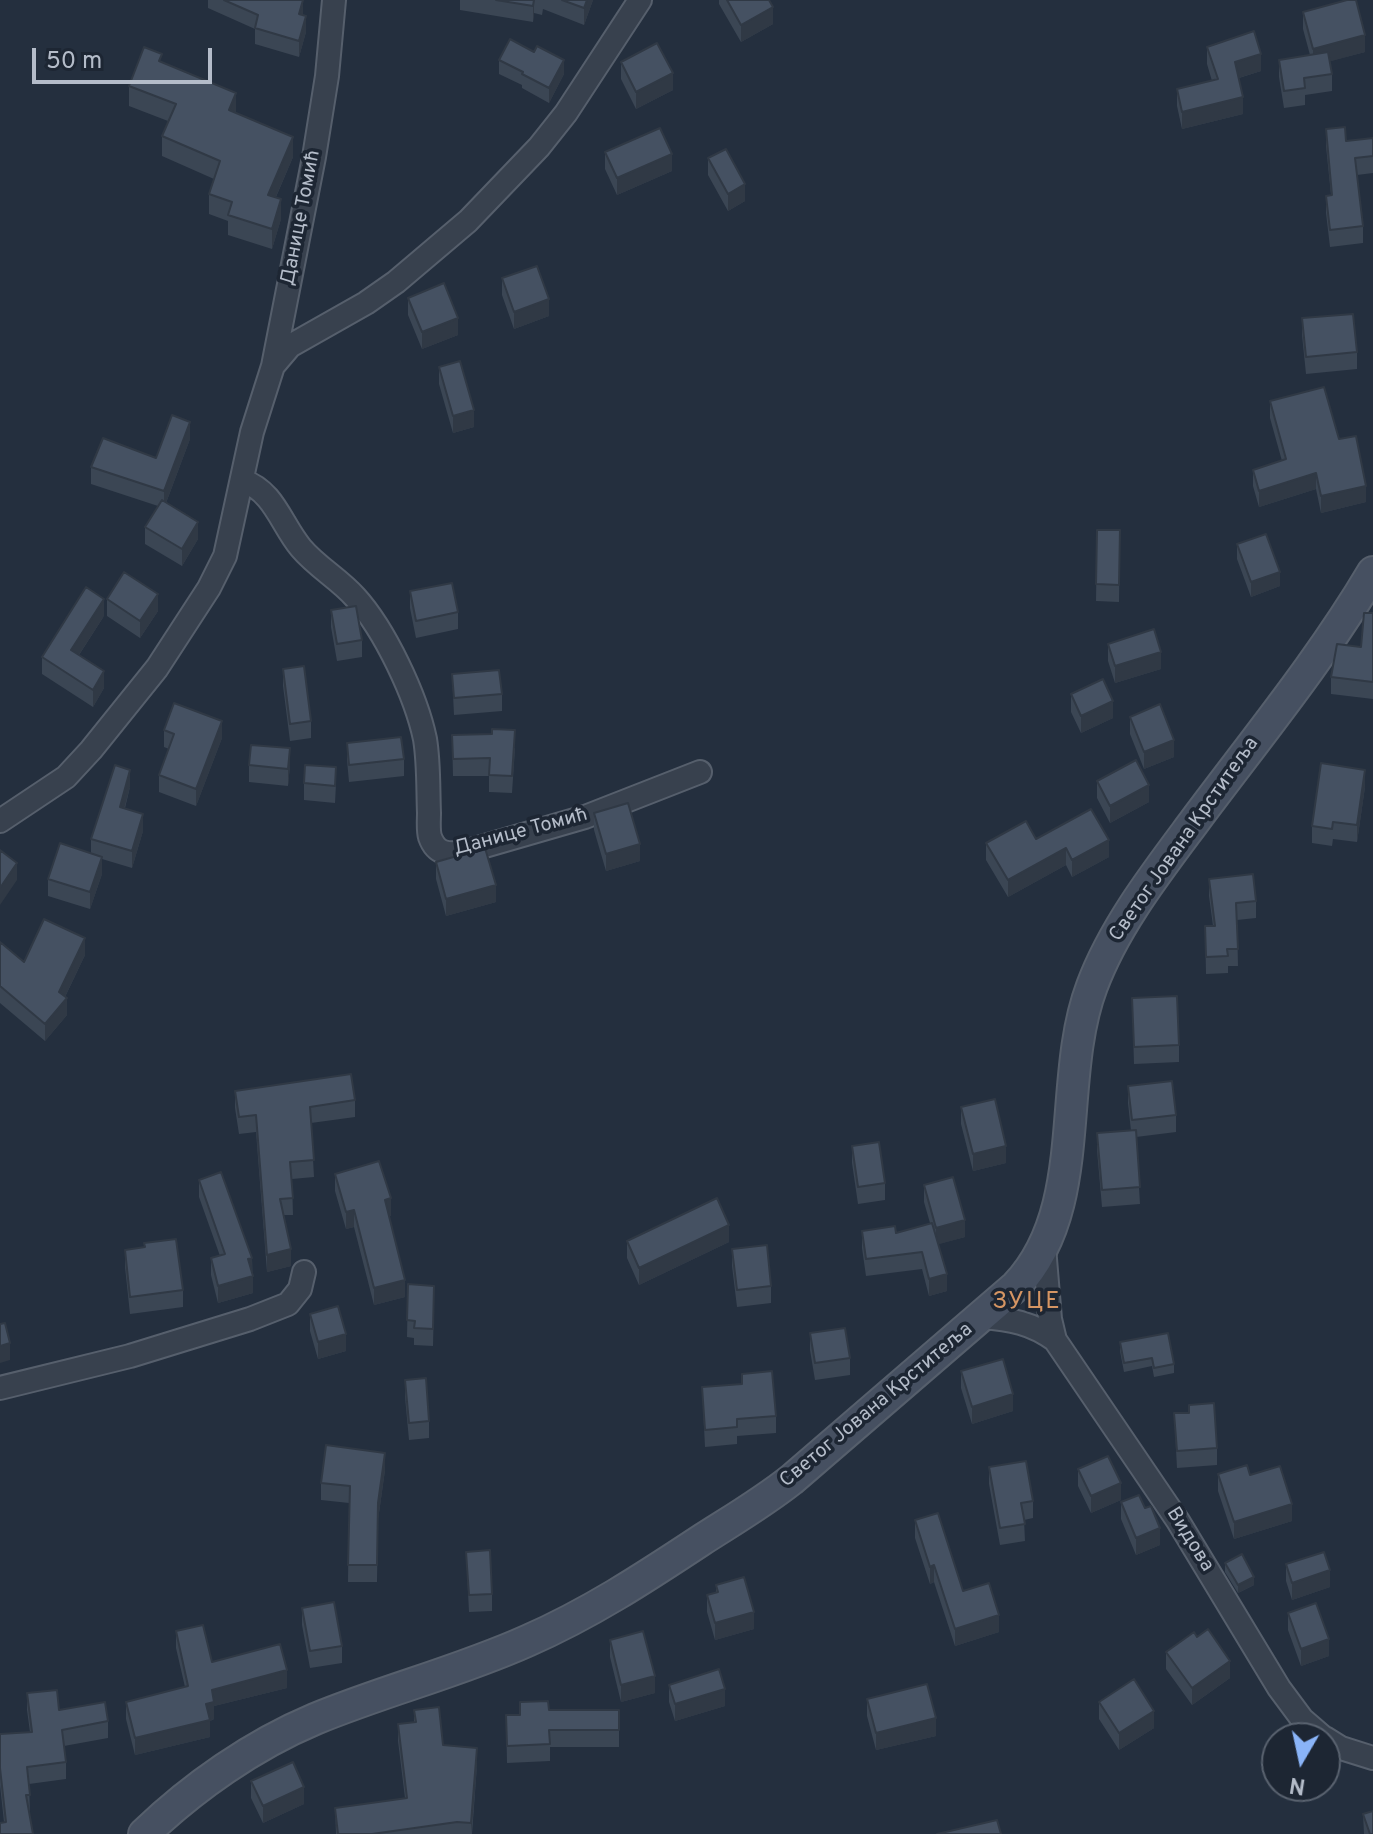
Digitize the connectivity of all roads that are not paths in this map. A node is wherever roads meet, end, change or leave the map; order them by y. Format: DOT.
graph roads {
  1 [pos="334,0"];
  2 [pos="640,0"];
  3 [pos="283,316"];
  4 [pos="321,327"];
  5 [pos="273,366"];
  6 [pos="243,481"];
  7 [pos="1373,572"];
  8 [pos="700,772"];
  9 [pos="0,821"];
  10 [pos="1044,1247"];
  11 [pos="304,1272"];
  12 [pos="982,1317"];
  13 [pos="1055,1340"];
  14 [pos="0,1388"];
  15 [pos="1306,1722"];
  16 [pos="1341,1748"];
  17 [pos="1373,1758"];
  18 [pos="144,1834"];
  1 -- 3 [label="street, Данице Томић"];
  2 -- 4 [label="street"];
  3 -- 4 [label="street"];
  3 -- 5 [label="street, Данице Томић"];
  4 -- 5 [label="street"];
  5 -- 6 [label="street, Данице Томић"];
  6 -- 8 [label="street, Данице Томић"];
  6 -- 9 [label="street, Данице Томић"];
  7 -- 10 [label="street, Светог Јована Крститеља"];
  10 -- 12 [label="street, Светог Јована Крститеља"];
  10 -- 13 [label="street, Видова"];
  11 -- 14 [label="street"];
  12 -- 13 [label="street, Видова"];
  12 -- 18 [label="street, Светог Јована Крститеља"];
  13 -- 15 [label="street, Видова"];
  16 -- 17 [label="street, Видова"];
}
